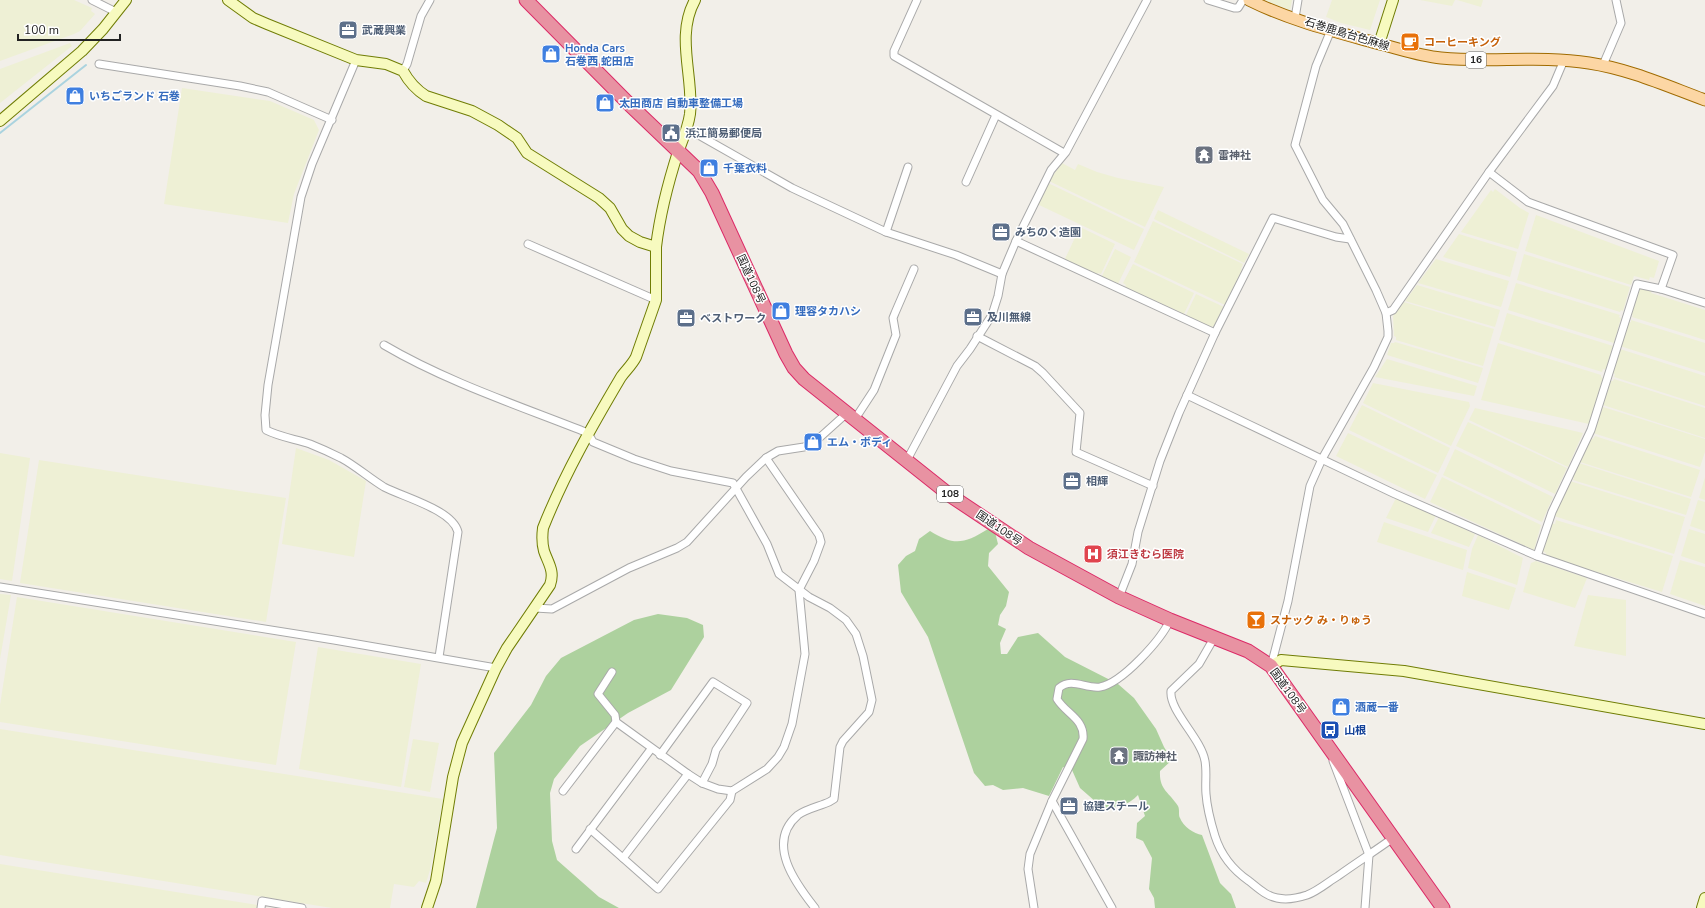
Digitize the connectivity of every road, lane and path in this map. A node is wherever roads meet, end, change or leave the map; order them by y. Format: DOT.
graph roads {
  1 [pos="92,0"];
  2 [pos="126,0"];
  3 [pos="228,0"];
  4 [pos="430,0"];
  5 [pos="526,0"];
  6 [pos="695,0"];
  7 [pos="918,0"];
  8 [pos="1147,0"];
  9 [pos="1208,0"];
  10 [pos="1243,0"];
  11 [pos="1249,0"];
  12 [pos="1298,0"];
  13 [pos="1393,0"];
  14 [pos="1616,0"];
  15 [pos="116,12"];
  16 [pos="1295,18"];
  17 [pos="1331,30"];
  18 [pos="1379,44"];
  19 [pos="356,60"];
  20 [pos="1564,60"];
  21 [pos="100,64"];
  22 [pos="1603,65"];
  23 [pos="403,70"];
  24 [pos="1705,100"];
  25 [pos="996,115"];
  26 [pos="332,120"];
  27 [pos="0,121"];
  28 [pos="688,129"];
  29 [pos="679,151"];
  30 [pos="1064,154"];
  31 [pos="908,167"];
  32 [pos="1489,172"];
  33 [pos="966,182"];
  34 [pos="886,232"];
  35 [pos="1350,239"];
  36 [pos="1016,241"];
  37 [pos="528,244"];
  38 [pos="656,246"];
  39 [pos="914,269"];
  40 [pos="1002,274"];
  41 [pos="1661,289"];
  42 [pos="656,300"];
  43 [pos="1705,303"];
  44 [pos="1386,313"];
  45 [pos="1215,333"];
  46 [pos="977,336"];
  47 [pos="384,345"];
  48 [pos="1187,395"];
  49 [pos="851,416"];
  50 [pos="588,433"];
  51 [pos="766,458"];
  52 [pos="1322,459"];
  53 [pos="907,460"];
  54 [pos="1153,486"];
  55 [pos="737,488"];
  56 [pos="1537,556"];
  57 [pos="0,587"];
  58 [pos="799,590"];
  59 [pos="1119,597"];
  60 [pos="535,608"];
  61 [pos="1705,614"];
  62 [pos="1170,620"];
  63 [pos="1214,638"];
  64 [pos="439,657"];
  65 [pos="1271,666"];
  66 [pos="496,668"];
  67 [pos="612,672"];
  68 [pos="616,722"];
  69 [pos="1705,724"];
  70 [pos="1327,745"];
  71 [pos="651,749"];
  72 [pos="660,754"];
  73 [pos="688,774"];
  74 [pos="702,783"];
  75 [pos="563,791"];
  76 [pos="732,791"];
  77 [pos="1052,801"];
  78 [pos="590,829"];
  79 [pos="1393,838"];
  80 [pos="576,849"];
  81 [pos="1369,855"];
  82 [pos="623,858"];
  83 [pos="1705,898"];
  84 [pos="261,908"];
  85 [pos="302,908"];
  86 [pos="427,908"];
  87 [pos="815,908"];
  88 [pos="1034,908"];
  89 [pos="1112,908"];
  90 [pos="1364,908"];
  91 [pos="1443,908"];
  92 [pos="1702,908"];
  1 -- 15 [label="street"];
  2 -- 15 [label="street"];
  3 -- 19 [label="street"];
  4 -- 23 [label="street"];
  5 -- 29 [label="highway, 国道108号 / 108"];
  6 -- 28 [label="street"];
  7 -- 25 [label="street"];
  8 -- 30 [label="street"];
  9 -- 10 [label="street"];
  11 -- 16 [label="main road, 石巻鹿島台色麻線 / 16"];
  12 -- 16 [label="street"];
  13 -- 18 [label="street"];
  14 -- 22 [label="street"];
  15 -- 27 [label="street"];
  16 -- 17 [label="main road, 石巻鹿島台色麻線 / 16"];
  17 -- 18 [label="main road, 石巻鹿島台色麻線 / 16"];
  17 -- 35 [label="street"];
  18 -- 20 [label="main road, 石巻鹿島台色麻線 / 16"];
  19 -- 23 [label="street"];
  19 -- 26 [label="street"];
  20 -- 22 [label="main road, 石巻鹿島台色麻線 / 16"];
  20 -- 32 [label="street"];
  21 -- 26 [label="street"];
  22 -- 24 [label="main road, 石巻鹿島台色麻線 / 16"];
  23 -- 38 [label="street"];
  25 -- 30 [label="street"];
  25 -- 33 [label="street"];
  26 -- 64 [label="street"];
  28 -- 29 [label="street"];
  28 -- 34 [label="street"];
  29 -- 38 [label="street"];
  29 -- 49 [label="highway, 国道108号 / 108"];
  30 -- 36 [label="street"];
  31 -- 34 [label="street"];
  32 -- 41 [label="street"];
  32 -- 44 [label="street"];
  34 -- 40 [label="street"];
  35 -- 44 [label="street"];
  35 -- 45 [label="street"];
  36 -- 40 [label="street"];
  36 -- 45 [label="street"];
  37 -- 42 [label="street"];
  38 -- 42 [label="street"];
  39 -- 49 [label="street"];
  40 -- 46 [label="street"];
  41 -- 43 [label="street"];
  41 -- 56 [label="street"];
  42 -- 50 [label="street"];
  44 -- 52 [label="street"];
  45 -- 48 [label="street"];
  46 -- 53 [label="street"];
  46 -- 54 [label="street"];
  47 -- 50 [label="street"];
  48 -- 52 [label="street"];
  48 -- 54 [label="street"];
  49 -- 51 [label="street"];
  49 -- 53 [label="highway, 国道108号 / 108"];
  50 -- 55 [label="street"];
  50 -- 60 [label="street"];
  51 -- 55 [label="street"];
  51 -- 58 [label="street"];
  52 -- 56 [label="street"];
  52 -- 65 [label="street"];
  53 -- 59 [label="highway, 国道108号 / 108"];
  54 -- 59 [label="street"];
  55 -- 58 [label="street"];
  55 -- 60 [label="street"];
  56 -- 61 [label="street"];
  57 -- 64 [label="street"];
  58 -- 76 [label="street"];
  58 -- 87 [label="street"];
  59 -- 62 [label="highway, 国道108号 / 108"];
  60 -- 66 [label="street"];
  62 -- 63 [label="highway, 国道108号 / 108"];
  62 -- 77 [label="street"];
  63 -- 65 [label="highway, 国道108号 / 108"];
  63 -- 81 [label="street"];
  64 -- 66 [label="street"];
  65 -- 69 [label="street"];
  65 -- 70 [label="highway, 国道108号 / 108"];
  66 -- 86 [label="street"];
  67 -- 68 [label="street"];
  68 -- 71 [label="street"];
  68 -- 75 [label="street"];
  70 -- 79 [label="highway, 国道108号 / 108"];
  70 -- 81 [label="street"];
  71 -- 72 [label="street"];
  71 -- 78 [label="street"];
  72 -- 73 [label="street"];
  72 -- 74 [label="street"];
  73 -- 74 [label="street"];
  73 -- 82 [label="street"];
  74 -- 76 [label="street"];
  76 -- 82 [label="street"];
  77 -- 88 [label="street"];
  77 -- 89 [label="street"];
  78 -- 80 [label="street"];
  78 -- 82 [label="street"];
  79 -- 81 [label="street"];
  79 -- 91 [label="highway, 国道108号 / 108"];
  81 -- 90 [label="street"];
  83 -- 92 [label="street"];
  84 -- 85 [label="street"];
}
